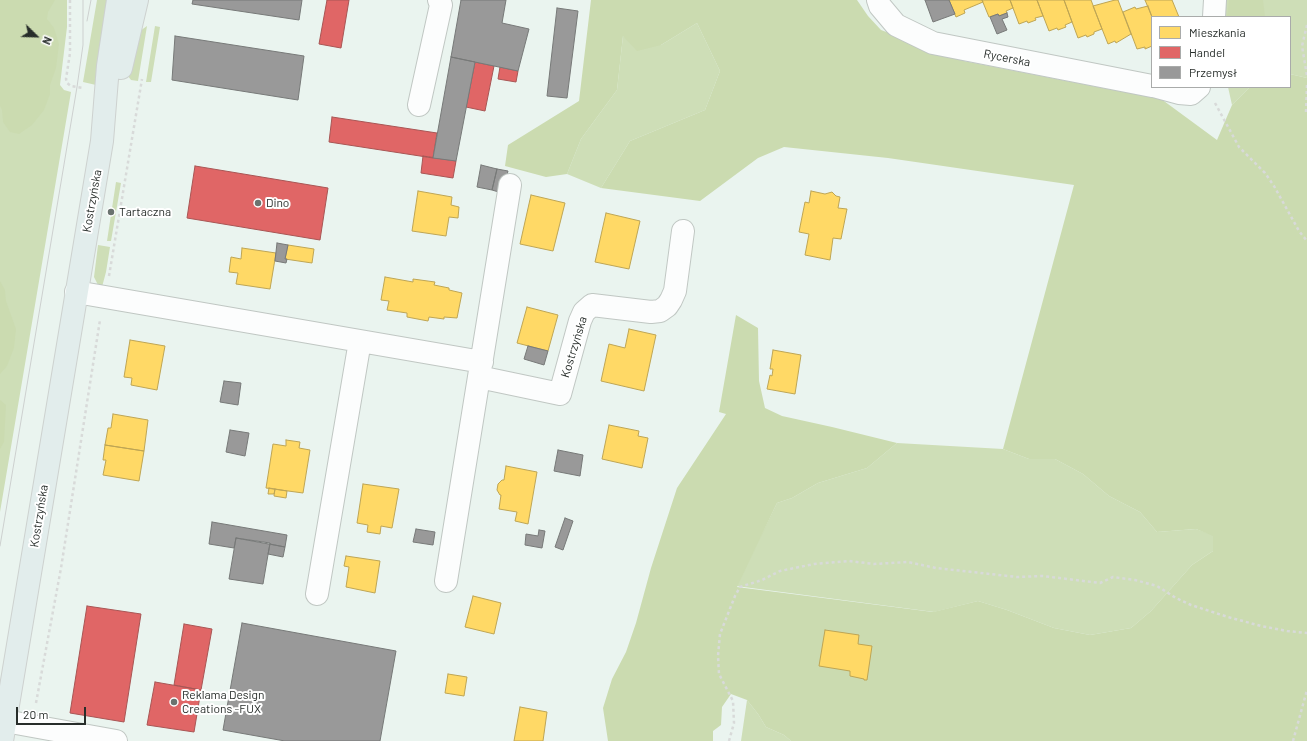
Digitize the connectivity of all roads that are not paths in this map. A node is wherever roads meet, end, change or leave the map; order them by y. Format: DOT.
graph roads {
  1 [pos="118,0"];
  2 [pos="137,0"];
  3 [pos="439,0"];
  4 [pos="878,0"];
  5 [pos="1215,0"];
  6 [pos="1214,16"];
  7 [pos="1151,86"];
  8 [pos="1161,88"];
  9 [pos="1206,94"];
  10 [pos="419,104"];
  11 [pos="103,133"];
  12 [pos="510,185"];
  13 [pos="683,231"];
  14 [pos="76,292"];
  15 [pos="360,341"];
  16 [pos="481,370"];
  17 [pos="446,581"];
  18 [pos="317,594"];
  19 [pos="4,731"];
  20 [pos="116,741"];
  1 -- 11 [label="main road, Kostrzyńska"];
  2 -- 11 [label="main road, Kostrzyńska"];
  3 -- 10 [label="street"];
  4 -- 7 [label="street, Rycerska"];
  5 -- 6 [label="street"];
  8 -- 9 [label="street"];
  11 -- 14 [label="main road, Kostrzyńska"];
  12 -- 16 [label="street"];
  13 -- 16 [label="street, Kostrzyńska"];
  14 -- 15 [label="street, Kostrzyńska"];
  14 -- 19 [label="main road, Kostrzyńska"];
  15 -- 16 [label="street, Kostrzyńska"];
  15 -- 18 [label="street"];
  16 -- 17 [label="street"];
  19 -- 20 [label="street"];
}
